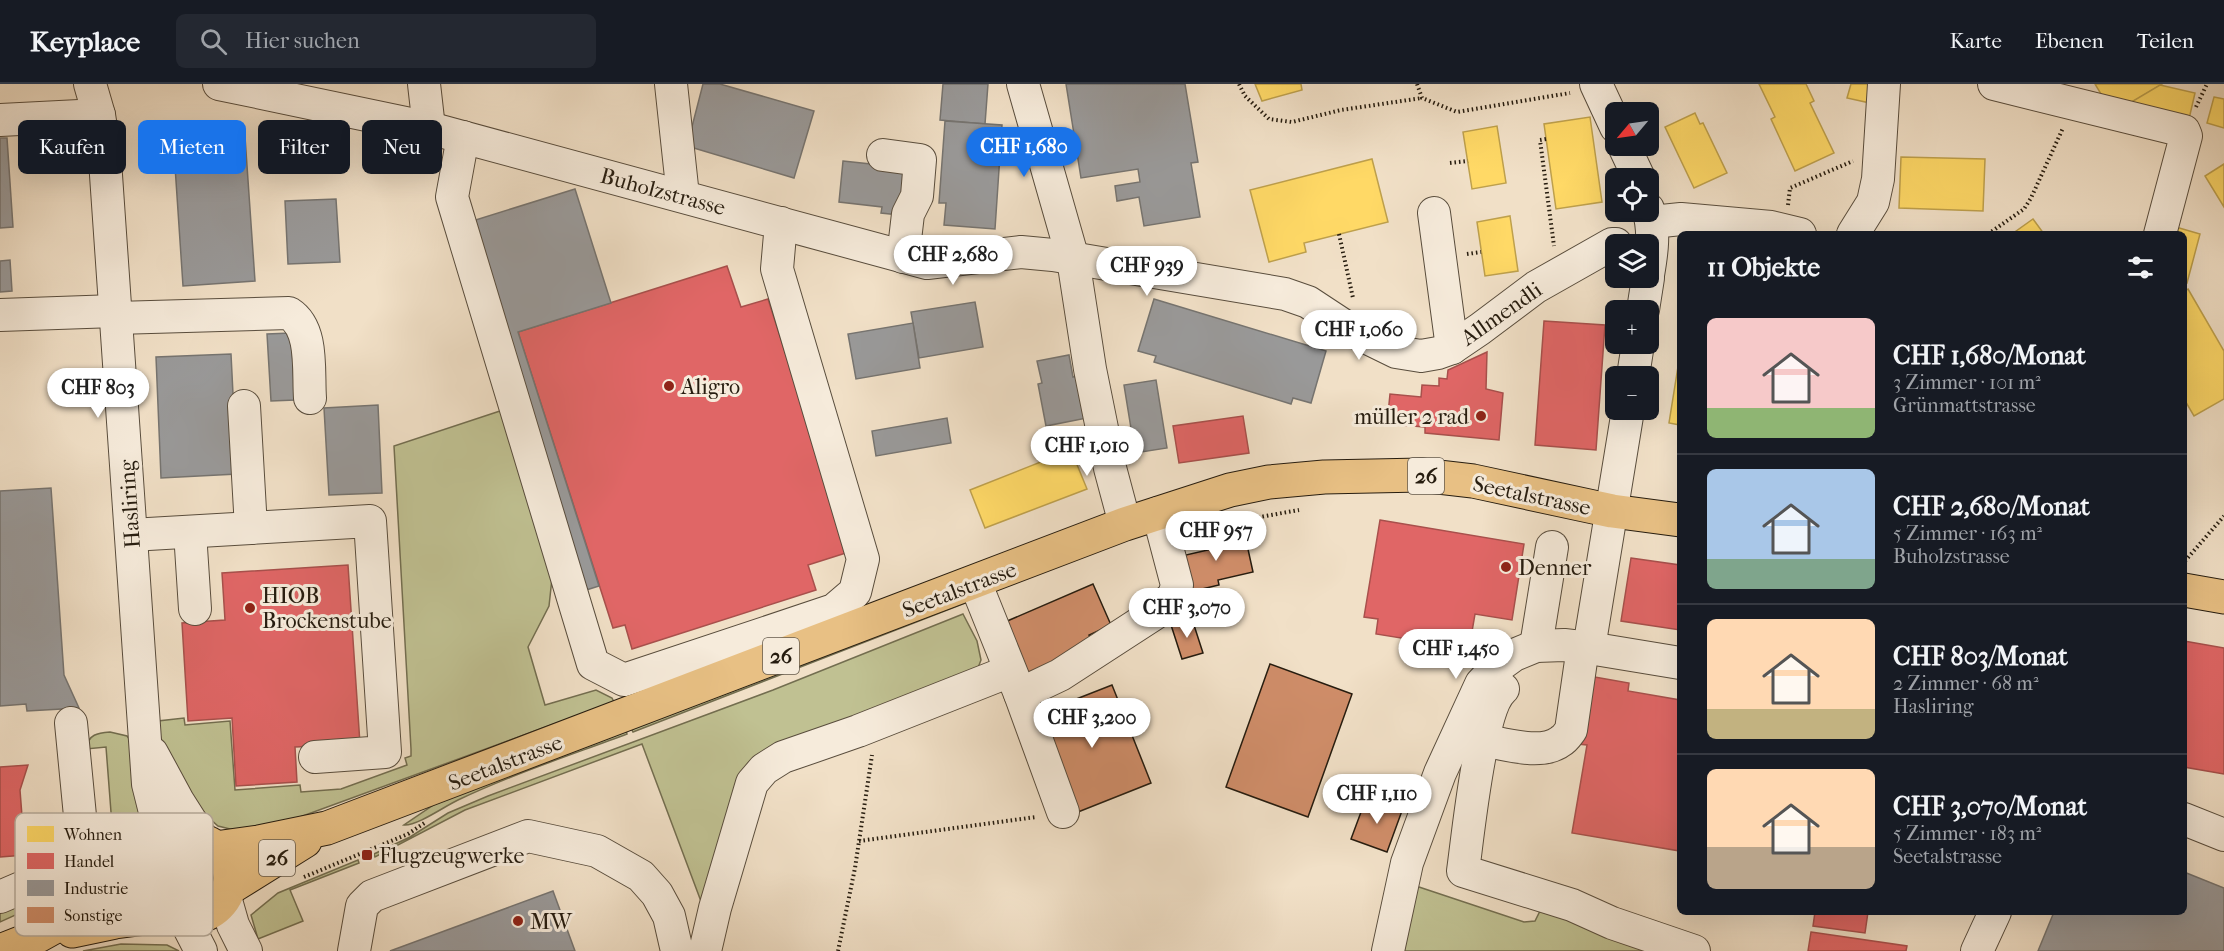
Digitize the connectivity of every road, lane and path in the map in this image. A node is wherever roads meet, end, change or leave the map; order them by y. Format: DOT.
graph roads {
  1 [pos="92,84"];
  2 [pos="219,84"];
  3 [pos="424,84"];
  4 [pos="671,84"];
  5 [pos="1023,84"];
  6 [pos="1239,84"];
  7 [pos="1417,84"];
  8 [pos="1884,84"];
  9 [pos="1994,84"];
  10 [pos="1597,86"];
  11 [pos="1422,98"];
  12 [pos="1605,103"];
  13 [pos="2074,105"];
  14 [pos="99,115"];
  15 [pos="0,120"];
  16 [pos="391,120"];
  17 [pos="428,120"];
  18 [pos="442,131"];
  19 [pos="463,137"];
  20 [pos="1546,139"];
  21 [pos="1855,152"];
  22 [pos="883,155"];
  23 [pos="1468,161"];
  24 [pos="1543,162"];
  25 [pos="1549,162"];
  26 [pos="1450,164"];
  27 [pos="1553,188"];
  28 [pos="1546,189"];
  29 [pos="683,196"];
  30 [pos="1434,213"];
  31 [pos="781,223"];
  32 [pos="1792,231"];
  33 [pos="1855,231"];
  34 [pos="1992,231"];
  35 [pos="2161,231"];
  36 [pos="1339,234"];
  37 [pos="1659,238"];
  38 [pos="1605,248"];
  39 [pos="1481,252"];
  40 [pos="1464,254"];
  41 [pos="903,257"];
  42 [pos="1073,259"];
  43 [pos="1566,270"];
  44 [pos="0,315"];
  45 [pos="116,315"];
  46 [pos="1349,329"];
  47 [pos="1452,348"];
  48 [pos="310,398"];
  49 [pos="244,406"];
  50 [pos="1626,420"];
  51 [pos="1303,509"];
  52 [pos="1612,511"];
  53 [pos="1158,513"];
  54 [pos="2224,516"];
  55 [pos="1677,519"];
  56 [pos="1225,523"];
  57 [pos="1125,524"];
  58 [pos="250,528"];
  59 [pos="189,532"];
  60 [pos="131,535"];
  61 [pos="1552,547"];
  62 [pos="2187,559"];
  63 [pos="975,582"];
  64 [pos="2187,591"];
  65 [pos="2224,597"];
  66 [pos="195,609"];
  67 [pos="1536,646"];
  68 [pos="1584,654"];
  69 [pos="1677,663"];
  70 [pos="1015,682"];
  71 [pos="71,723"];
  72 [pos="877,724"];
  73 [pos="1482,740"];
  74 [pos="147,745"];
  75 [pos="315,757"];
  76 [pos="1063,812"];
  77 [pos="79,813"];
  78 [pos="155,813"];
  79 [pos="185,813"];
  80 [pos="2187,820"];
  81 [pos="428,821"];
  82 [pos="327,828"];
  83 [pos="2224,835"];
  84 [pos="859,841"];
  85 [pos="213,845"];
  86 [pos="213,848"];
  87 [pos="300,879"];
  88 [pos="15,891"];
  89 [pos="226,893"];
  90 [pos="0,897"];
  91 [pos="213,907"];
  92 [pos="1994,915"];
  93 [pos="38,936"];
  94 [pos="192,936"];
  95 [pos="0,951"];
  96 [pos="201,951"];
  97 [pos="246,951"];
  98 [pos="354,951"];
  99 [pos="677,951"];
  100 [pos="705,951"];
  101 [pos="838,951"];
  102 [pos="1388,951"];
  103 [pos="1694,951"];
  104 [pos="1977,951"];
  1 -- 14 [label="street, Hasliring"];
  2 -- 16 [label="street, Buholzstrasse"];
  3 -- 17 [label="street"];
  4 -- 29 [label="street"];
  5 -- 42 [label="street"];
  6 -- 11 [label="path"];
  7 -- 11 [label="path"];
  8 -- 33 [label="street"];
  9 -- 13 [label="street"];
  10 -- 11 [label="path"];
  10 -- 12 [label="street"];
  13 -- 34 [label="path"];
  13 -- 35 [label="street"];
  14 -- 15 [label="street"];
  14 -- 45 [label="street, Hasliring"];
  18 -- 19 [label="street, Buholzstrasse"];
  19 -- 29 [label="street, Buholzstrasse"];
  19 -- 31 [label="street"];
  20 -- 24 [label="path"];
  21 -- 32 [label="path"];
  22 -- 41 [label="street"];
  23 -- 26 [label="path"];
  24 -- 25 [label="path"];
  24 -- 28 [label="path"];
  27 -- 28 [label="path"];
  28 -- 43 [label="path"];
  29 -- 31 [label="street, Buholzstrasse"];
  30 -- 47 [label="street"];
  31 -- 41 [label="street, Buholzstrasse"];
  32 -- 37 [label="street"];
  36 -- 46 [label="path"];
  38 -- 43 [label="street, Allmendli"];
  39 -- 40 [label="path"];
  41 -- 42 [label="street, Buholzstrasse"];
  42 -- 46 [label="street, Allmendli"];
  42 -- 57 [label="street"];
  43 -- 47 [label="street, Allmendli"];
  44 -- 45 [label="street"];
  45 -- 48 [label="street"];
  45 -- 60 [label="street, Hasliring"];
  46 -- 47 [label="street, Allmendli"];
  49 -- 58 [label="street"];
  50 -- 52 [label="street"];
  51 -- 56 [label="path"];
  52 -- 53 [label="main road, Seetalstrasse / 26"];
  52 -- 55 [label="main road, Seetalstrasse / 26"];
  52 -- 68 [label="street, Seetalstrasse"];
  53 -- 57 [label="main road, Seetalstrasse / 26"];
  53 -- 70 [label="street"];
  54 -- 62 [label="path"];
  57 -- 63 [label="main road, Seetalstrasse / 26"];
  58 -- 59 [label="street"];
  58 -- 75 [label="street"];
  59 -- 60 [label="street"];
  59 -- 66 [label="street"];
  60 -- 74 [label="street, Hasliring"];
  61 -- 67 [label="street"];
  63 -- 70 [label="street"];
  63 -- 82 [label="main road, Seetalstrasse / 26"];
  64 -- 65 [label="main road"];
  67 -- 68 [label="street"];
  67 -- 102 [label="street"];
  68 -- 69 [label="street"];
  68 -- 73 [label="street"];
  68 -- 73 [label="street, Seetalstrasse"];
  70 -- 72 [label="street"];
  70 -- 76 [label="street"];
  71 -- 77 [label="street"];
  72 -- 84 [label="path"];
  72 -- 100 [label="street"];
  73 -- 103 [label="street"];
  74 -- 78 [label="street, Hasliring"];
  74 -- 79 [label="street, Hasliring"];
  76 -- 84 [label="path"];
  80 -- 83 [label="street"];
  81 -- 87 [label="path"];
  82 -- 85 [label="main road, Seetalstrasse / 26"];
  82 -- 89 [label="main road, Seetalstrasse / 26"];
  84 -- 101 [label="path"];
  86 -- 89 [label="main road"];
  88 -- 90 [label="street"];
  89 -- 91 [label="main road"];
  89 -- 97 [label="street"];
  92 -- 104 [label="street"];
  93 -- 95 [label="main road"];
  94 -- 96 [label="street"];
  98 -- 99 [label="street"];
}
